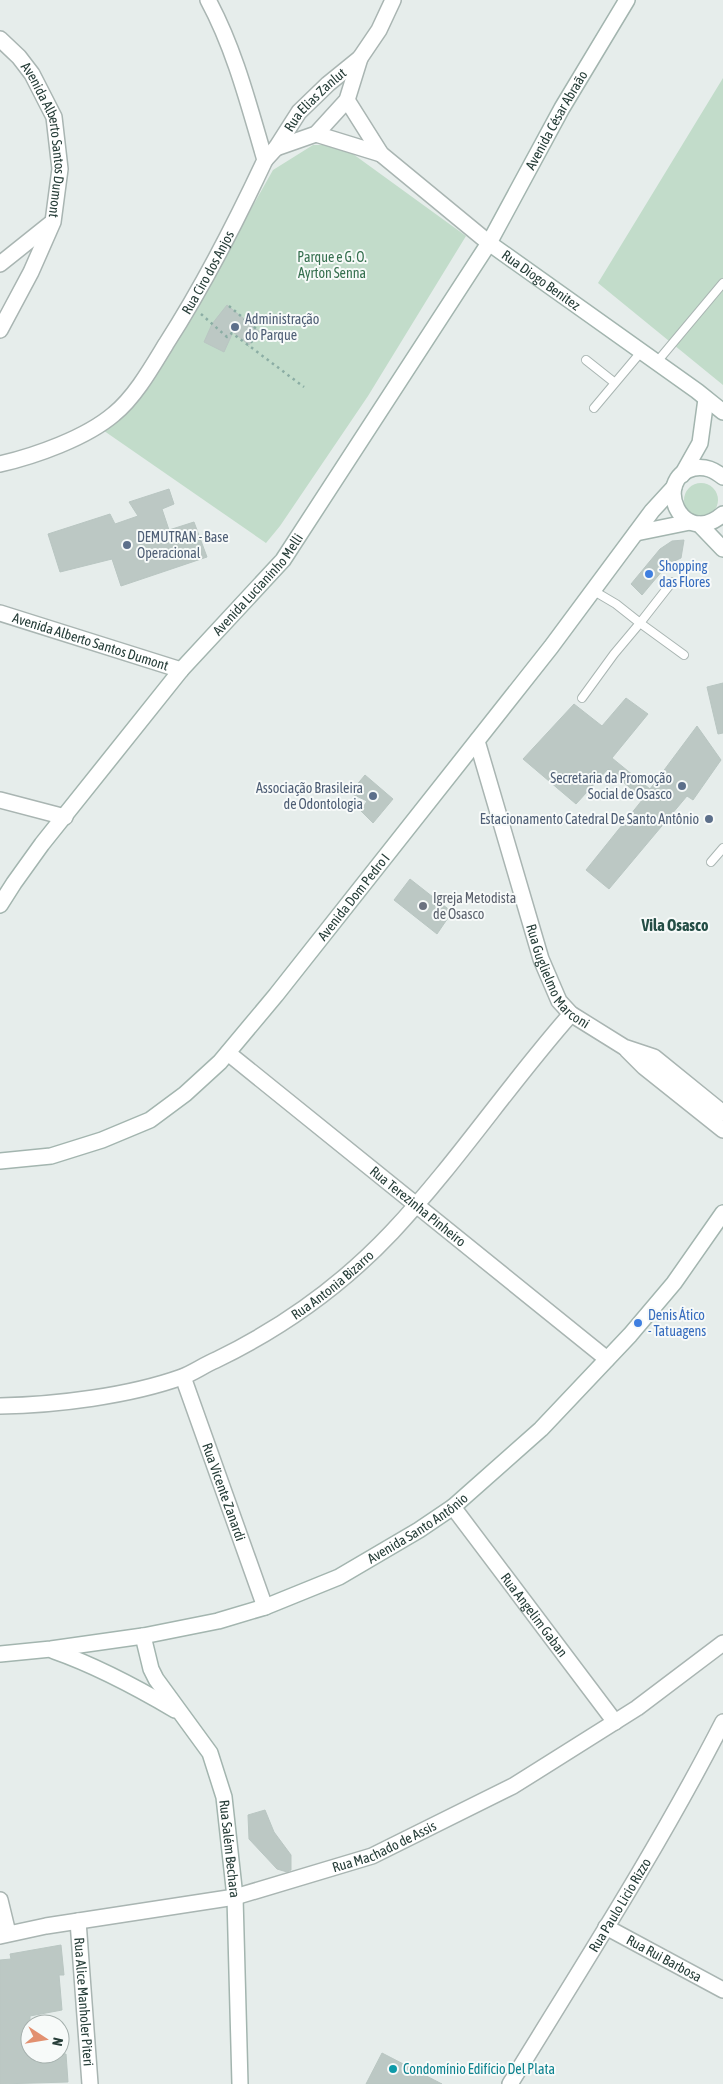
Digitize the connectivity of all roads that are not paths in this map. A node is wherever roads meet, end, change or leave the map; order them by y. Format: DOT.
graph roads {
  1 [pos="208,0"];
  2 [pos="393,0"];
  3 [pos="627,0"];
  4 [pos="0,39"];
  5 [pos="360,58"];
  6 [pos="347,100"];
  7 [pos="316,134"];
  8 [pos="276,148"];
  9 [pos="381,154"];
  10 [pos="265,160"];
  11 [pos="53,222"];
  12 [pos="489,243"];
  13 [pos="0,264"];
  14 [pos="723,283"];
  15 [pos="0,330"];
  16 [pos="641,352"];
  17 [pos="586,360"];
  18 [pos="656,363"];
  19 [pos="615,383"];
  20 [pos="706,400"];
  21 [pos="594,408"];
  22 [pos="723,412"];
  23 [pos="0,464"];
  24 [pos="723,476"];
  25 [pos="678,481"];
  26 [pos="723,514"];
  27 [pos="695,523"];
  28 [pos="636,533"];
  29 [pos="723,548"];
  30 [pos="672,582"];
  31 [pos="594,590"];
  32 [pos="0,613"];
  33 [pos="640,623"];
  34 [pos="684,655"];
  35 [pos="181,670"];
  36 [pos="582,698"];
  37 [pos="476,741"];
  38 [pos="0,800"];
  39 [pos="64,817"];
  40 [pos="723,848"];
  41 [pos="711,862"];
  42 [pos="0,905"];
  43 [pos="571,1014"];
  44 [pos="624,1047"];
  45 [pos="228,1053"];
  46 [pos="723,1113"];
  47 [pos="723,1130"];
  48 [pos="0,1161"];
  49 [pos="415,1206"];
  50 [pos="723,1213"];
  51 [pos="607,1360"];
  52 [pos="183,1376"];
  53 [pos="0,1406"];
  54 [pos="453,1507"];
  55 [pos="265,1607"];
  56 [pos="143,1636"];
  57 [pos="720,1648"];
  58 [pos="50,1649"];
  59 [pos="0,1654"];
  60 [pos="184,1716"];
  61 [pos="614,1722"];
  62 [pos="723,1722"];
  63 [pos="235,1897"];
  64 [pos="0,1900"];
  65 [pos="78,1921"];
  66 [pos="606,1926"];
  67 [pos="4,1934"];
  68 [pos="723,1990"];
  69 [pos="90,2084"];
  70 [pos="240,2084"];
  71 [pos="510,2084"];
  1 -- 10 [label="street"];
  2 -- 5 [label="street, Rua Elias Zanlut"];
  3 -- 12 [label="street, Avenida César Abraão"];
  4 -- 11 [label="street, Avenida Alberto Santos Dumont"];
  5 -- 6 [label="street, Rua Elias Zanlut"];
  5 -- 8 [label="street, Rua Elias Zanlut"];
  6 -- 7 [label="street, Rua Elias Zanlut"];
  6 -- 9 [label="street, Rua Diogo Benitez"];
  7 -- 8 [label="street, Rua Elias Zanlut"];
  7 -- 9 [label="street, Rua Diogo Benitez"];
  8 -- 10 [label="street, Rua Elias Zanlut"];
  9 -- 12 [label="street, Rua Diogo Benitez"];
  10 -- 23 [label="street, Rua Ciro dos Anjos"];
  11 -- 13 [label="street"];
  11 -- 15 [label="street, Avenida Alberto Santos Dumont"];
  12 -- 16 [label="street, Rua Diogo Benitez"];
  12 -- 35 [label="street, Avenida Lucianinho Melli"];
  14 -- 18 [label="lane"];
  16 -- 18 [label="street, Rua Diogo Benitez"];
  16 -- 19 [label="lane"];
  17 -- 19 [label="lane"];
  18 -- 20 [label="street, Rua Diogo Benitez"];
  19 -- 21 [label="lane"];
  20 -- 22 [label="street, Rua Diogo Benitez"];
  20 -- 25 [label="street"];
  24 -- 25 [label="street"];
  25 -- 27 [label="street"];
  25 -- 28 [label="street, Avenida Dom Pedro I"];
  26 -- 27 [label="street"];
  27 -- 28 [label="street"];
  27 -- 29 [label="street"];
  28 -- 31 [label="street, Avenida Dom Pedro I"];
  30 -- 33 [label="lane"];
  31 -- 33 [label="lane"];
  31 -- 37 [label="street, Avenida Dom Pedro I"];
  32 -- 35 [label="street, Avenida Alberto Santos Dumont"];
  33 -- 34 [label="lane"];
  33 -- 36 [label="lane"];
  35 -- 39 [label="street, Avenida Lucianinho Melli"];
  37 -- 43 [label="street, Rua Guglielmo Marconi"];
  37 -- 45 [label="street, Avenida Dom Pedro I"];
  38 -- 39 [label="street"];
  39 -- 42 [label="street, Avenida Lucianinho Melli"];
  40 -- 41 [label="lane"];
  43 -- 44 [label="street, Rua Guglielmo Marconi"];
  43 -- 49 [label="street, Rua Antonia Bizarro"];
  44 -- 46 [label="street, Rua Guglielmo Marconi"];
  44 -- 47 [label="street, Rua Guglielmo Marconi"];
  45 -- 48 [label="street, Avenida Dom Pedro I"];
  45 -- 49 [label="street, Rua Terezinha Pinheiro"];
  49 -- 51 [label="street, Rua Terezinha Pinheiro"];
  49 -- 52 [label="street, Rua Antonia Bizarro"];
  50 -- 51 [label="street, Avenida Santo Antônio"];
  51 -- 54 [label="street, Avenida Santo Antônio"];
  52 -- 53 [label="street, Rua Antonia Bizarro"];
  52 -- 55 [label="street, Rua Vicente Zanardi"];
  54 -- 55 [label="street, Avenida Santo Antônio"];
  54 -- 61 [label="street, Rua Angelim Gaban"];
  55 -- 56 [label="street, Avenida Santo Antônio"];
  56 -- 58 [label="street, Avenida Santo Antônio"];
  56 -- 60 [label="street, Rua Salém Bechara"];
  57 -- 61 [label="street, Rua Machado de Assis"];
  58 -- 59 [label="street, Avenida Santo Antônio"];
  58 -- 60 [label="street"];
  60 -- 63 [label="street, Rua Salém Bechara"];
  61 -- 63 [label="street, Rua Machado de Assis"];
  62 -- 66 [label="street, Rua Paulo Licio Rizzo"];
  63 -- 65 [label="street, Rua Machado de Assis"];
  63 -- 70 [label="street, Rua Salém Bechara"];
  64 -- 67 [label="street"];
  65 -- 67 [label="street, Rua Machado de Assis"];
  65 -- 69 [label="street, Rua Alice Manholer Piteri"];
  66 -- 68 [label="street, Rua Rui Barbosa"];
  66 -- 71 [label="street, Rua Paulo Licio Rizzo"];
}
